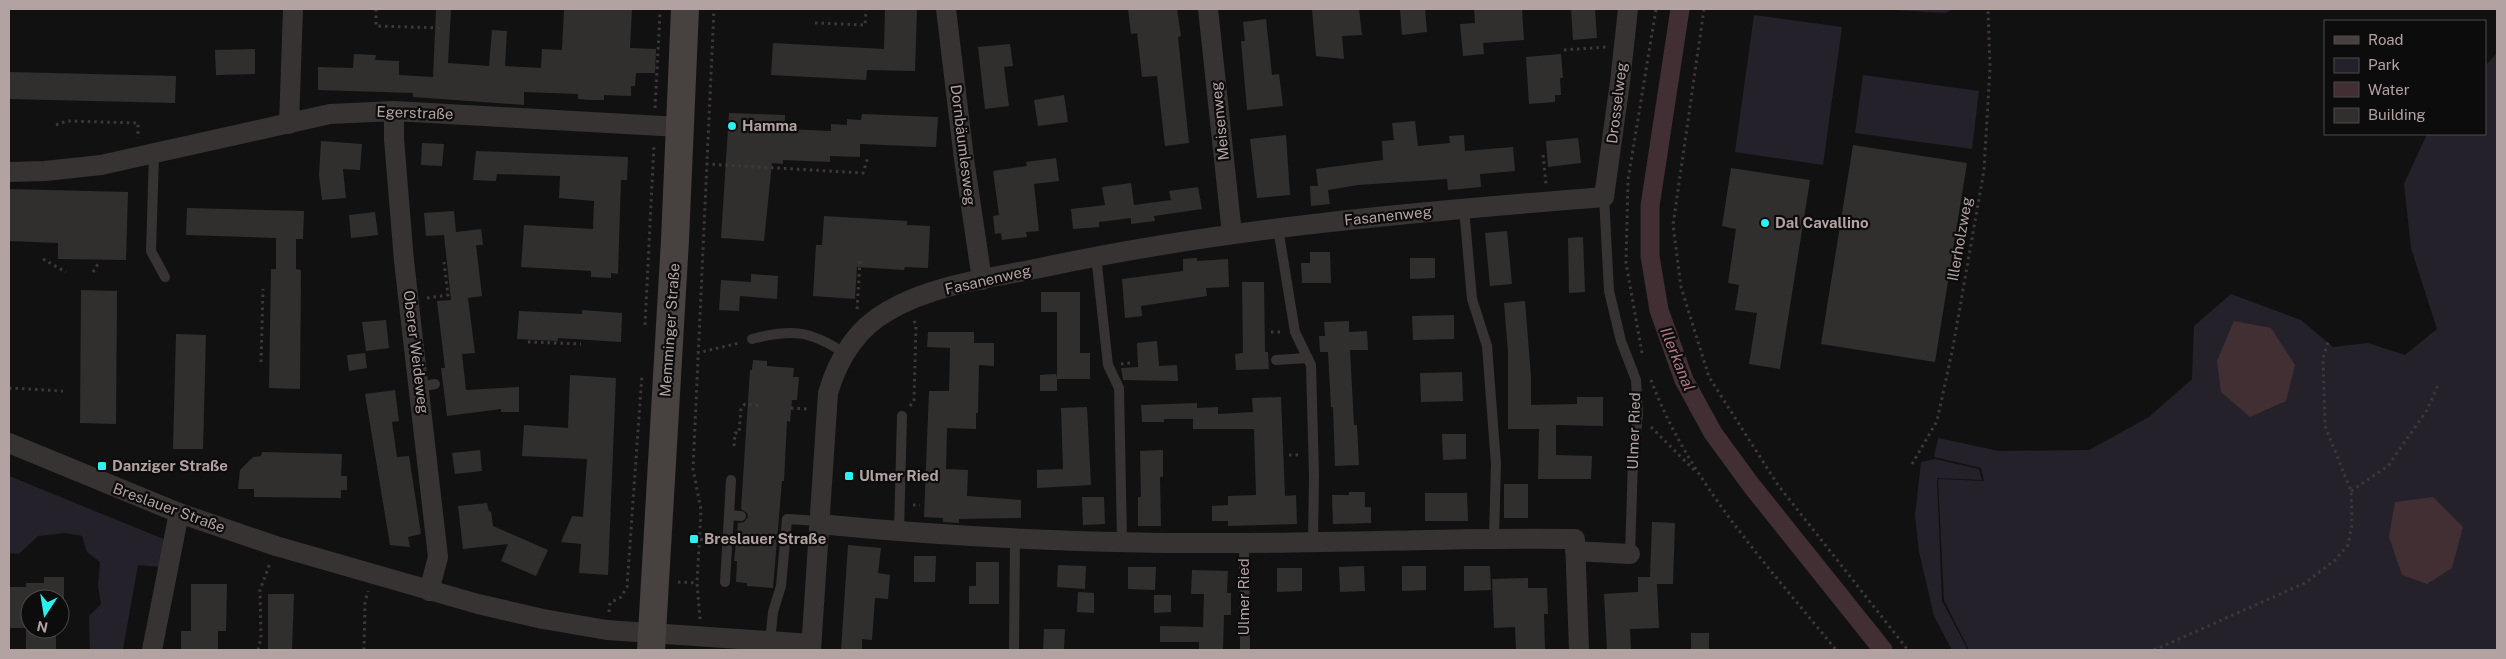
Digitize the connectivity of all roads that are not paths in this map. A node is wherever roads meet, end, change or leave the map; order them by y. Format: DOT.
graph roads {
  1 [pos="293,9"];
  2 [pos="685,9"];
  3 [pos="946,9"];
  4 [pos="1208,9"];
  5 [pos="1628,9"];
  6 [pos="394,111"];
  7 [pos="289,124"];
  8 [pos="667,127"];
  9 [pos="146,156"];
  10 [pos="9,172"];
  11 [pos="1604,197"];
  12 [pos="1464,208"];
  13 [pos="1278,228"];
  14 [pos="1232,234"];
  15 [pos="1096,256"];
  16 [pos="165,277"];
  17 [pos="982,280"];
  18 [pos="752,339"];
  19 [pos="844,354"];
  20 [pos="1308,358"];
  21 [pos="1276,360"];
  22 [pos="902,416"];
  23 [pos="9,443"];
  24 [pos="731,480"];
  25 [pos="179,513"];
  26 [pos="729,515"];
  27 [pos="741,516"];
  28 [pos="819,522"];
  29 [pos="899,532"];
  30 [pos="1494,537"];
  31 [pos="1015,539"];
  32 [pos="1122,541"];
  33 [pos="1314,543"];
  34 [pos="1244,544"];
  35 [pos="1575,551"];
  36 [pos="1630,554"];
  37 [pos="725,582"];
  38 [pos="429,591"];
  39 [pos="652,642"];
  40 [pos="770,642"];
  41 [pos="811,647"];
  42 [pos="152,650"];
  43 [pos="1014,650"];
  44 [pos="1245,650"];
  45 [pos="1579,650"];
  1 -- 7 [label="street"];
  2 -- 8 [label="main road, Memminger Straße"];
  3 -- 17 [label="street, Dornbäumlesweg"];
  4 -- 14 [label="street, Meisenweg"];
  5 -- 11 [label="street, Drosselweg"];
  6 -- 7 [label="street, Egerstraße"];
  6 -- 8 [label="street, Egerstraße"];
  6 -- 38 [label="street, Oberer Weideweg"];
  7 -- 9 [label="street, Egerstraße"];
  8 -- 39 [label="main road, Memminger Straße"];
  9 -- 10 [label="street, Egerstraße"];
  9 -- 16 [label="lane"];
  11 -- 12 [label="street, Fasanenweg"];
  11 -- 36 [label="lane, Ulmer Ried"];
  12 -- 13 [label="street, Fasanenweg"];
  12 -- 30 [label="lane"];
  13 -- 14 [label="street, Fasanenweg"];
  13 -- 20 [label="lane"];
  14 -- 15 [label="street, Fasanenweg"];
  15 -- 17 [label="street, Fasanenweg"];
  15 -- 32 [label="lane"];
  17 -- 19 [label="street, Fasanenweg"];
  18 -- 19 [label="lane"];
  19 -- 28 [label="street, Fasanenweg"];
  20 -- 21 [label="lane"];
  20 -- 33 [label="lane"];
  22 -- 29 [label="lane"];
  23 -- 25 [label="street, Breslauer Straße"];
  24 -- 26 [label="lane"];
  25 -- 38 [label="street, Breslauer Straße"];
  25 -- 42 [label="street"];
  26 -- 27 [label="lane"];
  26 -- 37 [label="lane"];
  28 -- 29 [label="street, Ulmer Ried"];
  28 -- 40 [label="lane"];
  28 -- 41 [label="street, Fasanenweg"];
  29 -- 31 [label="street, Ulmer Ried"];
  30 -- 33 [label="street, Ulmer Ried"];
  30 -- 35 [label="street, Ulmer Ried"];
  31 -- 32 [label="street, Ulmer Ried"];
  31 -- 43 [label="lane"];
  32 -- 34 [label="street, Ulmer Ried"];
  33 -- 34 [label="street, Ulmer Ried"];
  34 -- 44 [label="lane, Ulmer Ried"];
  35 -- 36 [label="street, Ulmer Ried"];
  35 -- 45 [label="street"];
  38 -- 39 [label="street, Breslauer Straße"];
  39 -- 40 [label="street, Fasanenweg"];
  40 -- 41 [label="street, Fasanenweg"];
}
